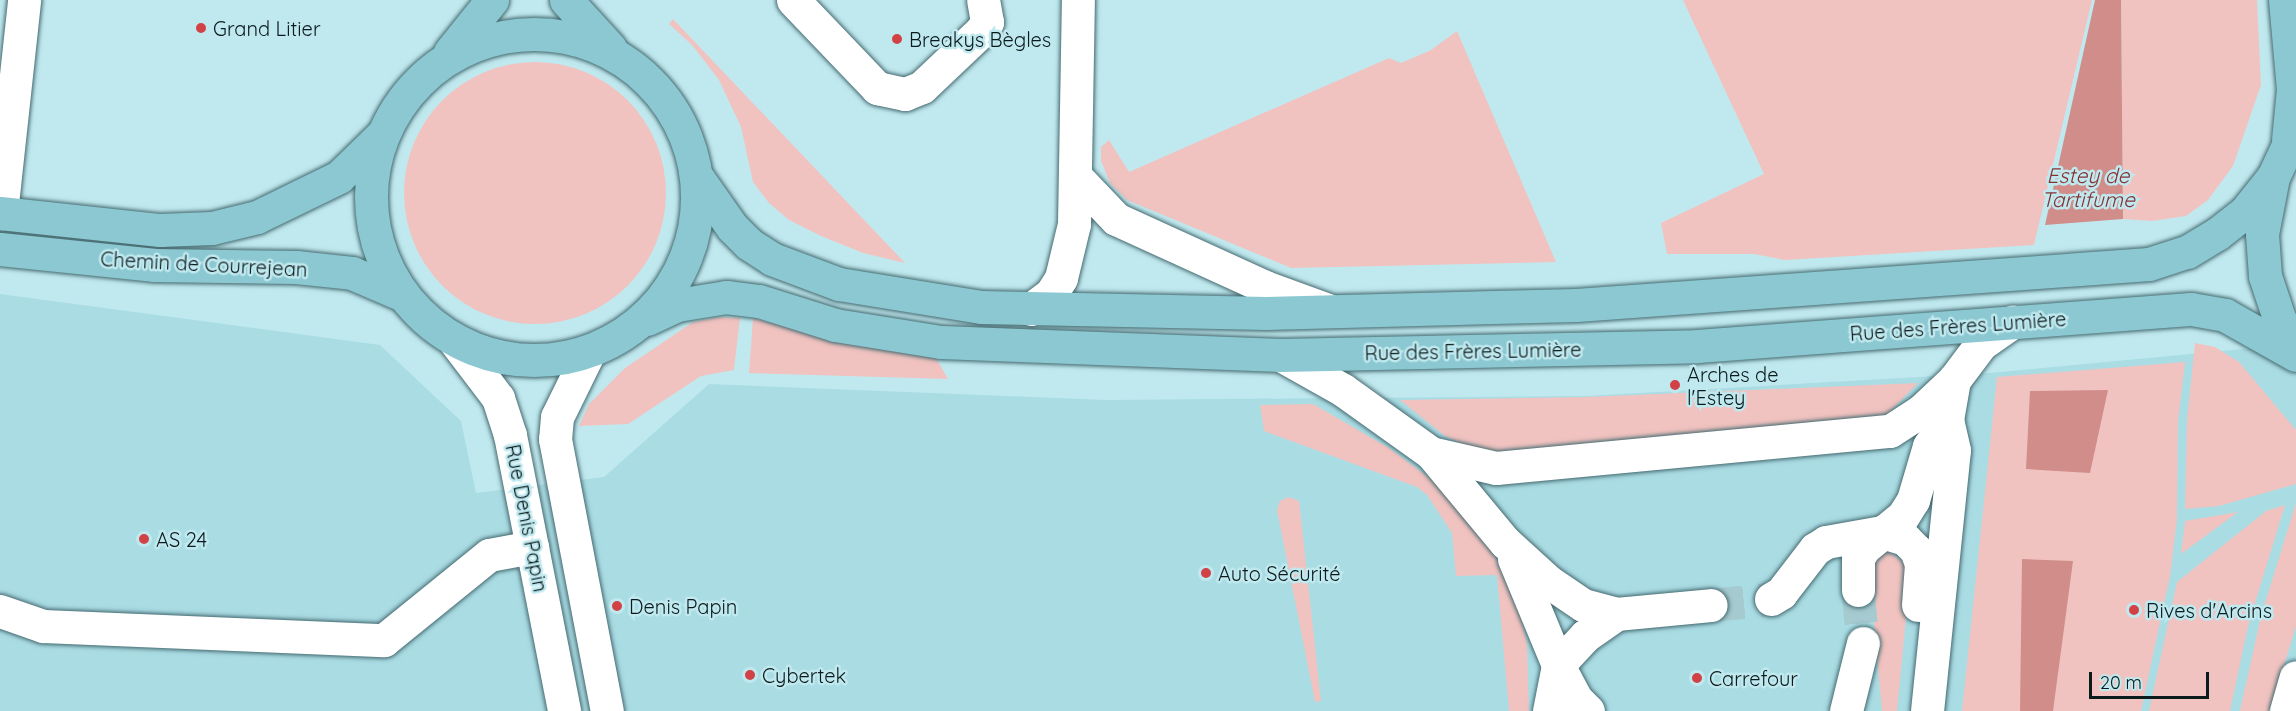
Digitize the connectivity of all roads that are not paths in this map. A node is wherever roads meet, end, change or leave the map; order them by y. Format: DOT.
graph roads {
  1 [pos="24,0"];
  2 [pos="492,0"];
  3 [pos="566,0"];
  4 [pos="793,0"];
  5 [pos="983,0"];
  6 [pos="1078,0"];
  7 [pos="2285,0"];
  8 [pos="615,54"];
  9 [pos="442,61"];
  10 [pos="384,133"];
  11 [pos="2292,134"];
  12 [pos="697,177"];
  13 [pos="1076,177"];
  14 [pos="2273,177"];
  15 [pos="0,213"];
  16 [pos="0,249"];
  17 [pos="403,295"];
  18 [pos="1030,309"];
  19 [pos="1335,312"];
  20 [pos="647,319"];
  21 [pos="2013,322"];
  22 [pos="454,340"];
  23 [pos="2296,350"];
  24 [pos="589,352"];
  25 [pos="1281,355"];
  26 [pos="2296,355"];
  27 [pos="1954,380"];
  28 [pos="1947,420"];
  29 [pos="1431,453"];
  30 [pos="1881,531"];
  31 [pos="1505,542"];
  32 [pos="532,547"];
  33 [pos="1858,590"];
  34 [pos="1771,599"];
  35 [pos="1711,605"];
  36 [pos="0,611"];
  37 [pos="1616,614"];
  38 [pos="1863,643"];
  39 [pos="1558,665"];
  40 [pos="2296,677"];
  41 [pos="564,711"];
  42 [pos="607,711"];
  43 [pos="1549,711"];
  44 [pos="1588,711"];
  45 [pos="1846,711"];
  46 [pos="1906,711"];
  47 [pos="1927,711"];
  48 [pos="2286,711"];
  1 -- 15 [label="street"];
  2 -- 9 [label="main road"];
  3 -- 8 [label="main road"];
  4 -- 5 [label="street"];
  6 -- 13 [label="street"];
  7 -- 11 [label="main road"];
  8 -- 9 [label="main road"];
  8 -- 12 [label="main road"];
  9 -- 10 [label="main road"];
  10 -- 15 [label="main road, Chemin de Courrejean"];
  10 -- 17 [label="main road"];
  11 -- 14 [label="main road"];
  12 -- 18 [label="main road"];
  12 -- 20 [label="main road"];
  13 -- 18 [label="street"];
  13 -- 19 [label="street"];
  14 -- 19 [label="main road"];
  14 -- 23 [label="main road"];
  16 -- 17 [label="main road, Chemin de Courrejean"];
  17 -- 22 [label="main road, Rue des Frères Lumière"];
  18 -- 19 [label="main road"];
  20 -- 24 [label="main road, Rue des Frères Lumière"];
  20 -- 25 [label="main road, Rue des Frères Lumière"];
  21 -- 25 [label="main road, Rue des Frères Lumière"];
  21 -- 26 [label="main road, Rue des Frères Lumière"];
  21 -- 27 [label="street"];
  22 -- 24 [label="main road, Rue des Frères Lumière"];
  22 -- 32 [label="street, Rue Denis Papin"];
  24 -- 42 [label="street"];
  25 -- 29 [label="street"];
  27 -- 28 [label="street"];
  27 -- 29 [label="street"];
  28 -- 30 [label="street"];
  28 -- 47 [label="street"];
  29 -- 31 [label="street"];
  30 -- 33 [label="street"];
  30 -- 34 [label="street"];
  30 -- 46 [label="street"];
  31 -- 37 [label="street"];
  31 -- 39 [label="street"];
  32 -- 36 [label="street"];
  32 -- 41 [label="street, Rue Denis Papin"];
  35 -- 37 [label="street"];
  37 -- 39 [label="street"];
  38 -- 45 [label="street"];
  39 -- 43 [label="street"];
  39 -- 44 [label="street"];
  40 -- 48 [label="street"];
}
